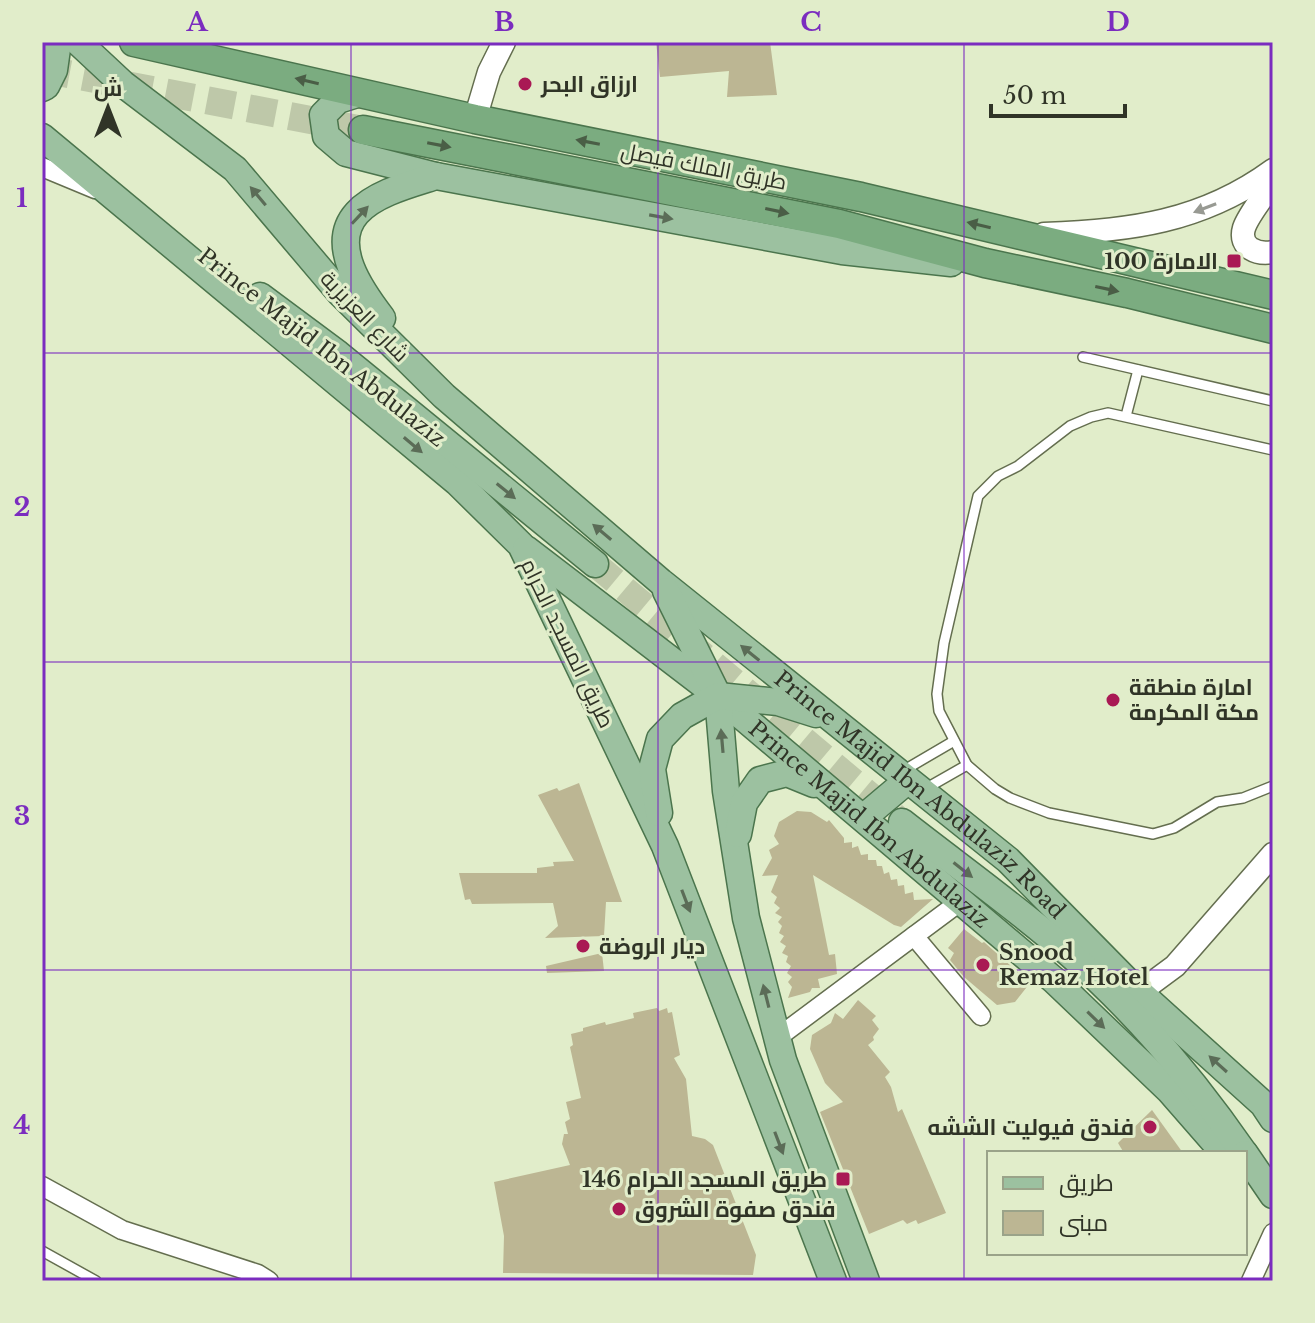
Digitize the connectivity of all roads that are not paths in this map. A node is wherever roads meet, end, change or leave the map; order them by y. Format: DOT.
graph roads {
  1 [pos="58,42"];
  2 [pos="78,42"];
  3 [pos="134,42"];
  4 [pos="504,42"];
  5 [pos="42,88"];
  6 [pos="360,93"];
  7 [pos="475,119"];
  8 [pos="363,130"];
  9 [pos="43,137"];
  10 [pos="42,167"];
  11 [pos="1273,170"];
  12 [pos="436,176"];
  13 [pos="1273,182"];
  14 [pos="116,197"];
  15 [pos="1021,235"];
  16 [pos="1273,252"];
  17 [pos="1031,272"];
  18 [pos="1273,295"];
  19 [pos="1273,329"];
  20 [pos="1083,357"];
  21 [pos="1138,370"];
  22 [pos="444,396"];
  23 [pos="1273,401"];
  24 [pos="1126,416"];
  25 [pos="1273,450"];
  26 [pos="521,545"];
  27 [pos="595,564"];
  28 [pos="661,582"];
  29 [pos="718,696"];
  30 [pos="831,718"];
  31 [pos="954,741"];
  32 [pos="967,765"];
  33 [pos="910,781"];
  34 [pos="1273,786"];
  35 [pos="831,791"];
  36 [pos="863,818"];
  37 [pos="902,822"];
  38 [pos="665,846"];
  39 [pos="735,850"];
  40 [pos="1273,854"];
  41 [pos="961,901"];
  42 [pos="914,936"];
  43 [pos="1175,966"];
  44 [pos="1133,987"];
  45 [pos="981,1016"];
  46 [pos="1166,1018"];
  47 [pos="777,1038"];
  48 [pos="1273,1119"];
  49 [pos="1222,1151"];
  50 [pos="1243,1151"];
  51 [pos="1247,1157"];
  52 [pos="1247,1179"];
  53 [pos="42,1186"];
  54 [pos="1273,1195"];
  55 [pos="1273,1209"];
  56 [pos="1273,1233"];
  57 [pos="42,1251"];
  58 [pos="822,1252"];
  59 [pos="96,1281"];
  60 [pos="269,1281"];
  61 [pos="820,1281"];
  62 [pos="833,1281"];
  63 [pos="866,1281"];
  64 [pos="1251,1281"];
  1 -- 5 [label="main road"];
  22 -- 2 [label="main road, شارع العزيزية, one-way"];
  6 -- 3 [label="highway, طريق الملك فيصل, one-way"];
  4 -- 7 [label="street"];
  6 -- 7 [label="highway, طريق الملك فيصل"];
  6 -- 12 [label="main road"];
  15 -- 7 [label="highway, طريق الملك فيصل, one-way"];
  8 -- 17 [label="highway, طريق الملك فيصل, one-way"];
  9 -- 14 [label="main road, طريق المسجد الحرام"];
  9 -- 27 [label="main road, Prince Majid Ibn Abdulaziz, one-way"];
  10 -- 14 [label="street"];
  11 -- 15 [label="street, one-way"];
  12 -- 17 [label="main road, one-way"];
  22 -- 12 [label="main road, one-way"];
  13 -- 16 [label="street"];
  14 -- 26 [label="main road, طريق المسجد الحرام, one-way"];
  15 -- 18 [label="highway, طريق الملك فيصل"];
  17 -- 19 [label="highway, طريق الملك فيصل, one-way"];
  20 -- 21 [label="lane"];
  21 -- 23 [label="lane"];
  21 -- 24 [label="lane"];
  28 -- 22 [label="main road, شارع العزيزية, one-way"];
  24 -- 25 [label="lane"];
  24 -- 31 [label="lane"];
  26 -- 29 [label="main road, Prince Majid Ibn Abdulaziz"];
  26 -- 38 [label="main road, طريق المسجد الحرام"];
  28 -- 29 [label="main road"];
  30 -- 28 [label="main road, Prince Majid Ibn Abdulaziz Road, one-way"];
  29 -- 30 [label="main road"];
  29 -- 35 [label="main road, Prince Majid Ibn Abdulaziz"];
  29 -- 38 [label="main road"];
  39 -- 29 [label="main road, one-way"];
  30 -- 33 [label="main road, Prince Majid Ibn Abdulaziz Road"];
  31 -- 32 [label="lane"];
  31 -- 33 [label="lane"];
  32 -- 33 [label="lane"];
  32 -- 34 [label="lane"];
  33 -- 36 [label="main road"];
  33 -- 44 [label="main road, Prince Majid Ibn Abdulaziz Road"];
  35 -- 36 [label="main road, Prince Majid Ibn Abdulaziz"];
  35 -- 39 [label="main road"];
  36 -- 41 [label="main road, Prince Majid Ibn Abdulaziz"];
  37 -- 50 [label="main road, Prince Majid Ibn Abdulaziz, one-way"];
  38 -- 58 [label="main road, طريق المسجد الحرام, one-way"];
  47 -- 39 [label="main road, one-way"];
  40 -- 43 [label="street"];
  41 -- 42 [label="street"];
  41 -- 49 [label="main road, Prince Majid Ibn Abdulaziz, one-way"];
  42 -- 45 [label="street"];
  42 -- 47 [label="street"];
  43 -- 44 [label="street"];
  43 -- 46 [label="street"];
  44 -- 46 [label="main road, Prince Majid Ibn Abdulaziz Road"];
  48 -- 46 [label="main road, Prince Majid Ibn Abdulaziz Road, one-way"];
  47 -- 63 [label="main road"];
  51 -- 54 [label="main road, Prince Majid Ibn Abdulaziz"];
  52 -- 55 [label="main road"];
  53 -- 60 [label="street"];
  56 -- 64 [label="street"];
  57 -- 59 [label="lane"];
  58 -- 61 [label="street"];
  58 -- 62 [label="main road, طريق المسجد الحرام"];
}
